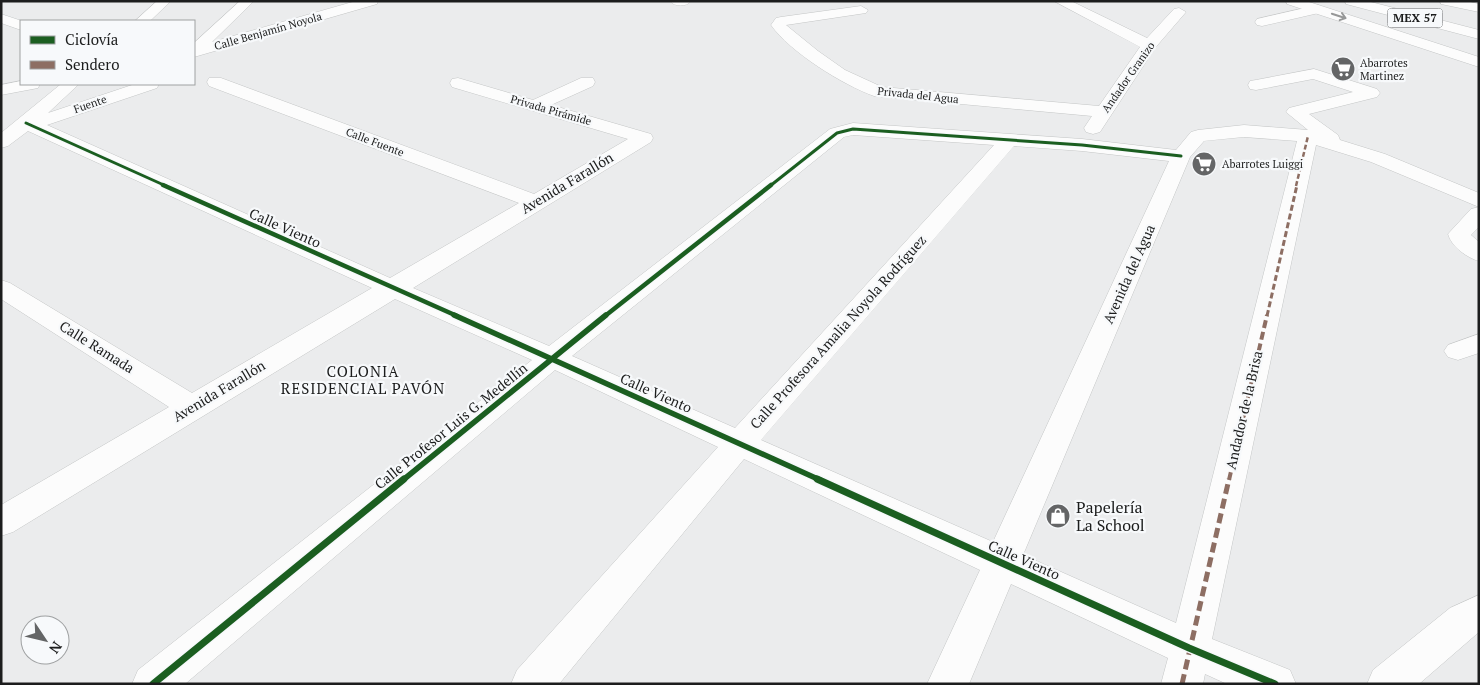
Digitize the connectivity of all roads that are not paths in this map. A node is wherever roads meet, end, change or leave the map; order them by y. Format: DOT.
graph roads {
  1 [pos="165,1"];
  2 [pos="248,1"];
  3 [pos="372,1"];
  4 [pos="1060,1"];
  5 [pos="1292,1"];
  6 [pos="1352,1"];
  7 [pos="1446,1"];
  8 [pos="1430,4"];
  9 [pos="1479,8"];
  10 [pos="1318,9"];
  11 [pos="861,10"];
  12 [pos="1179,12"];
  13 [pos="1479,16"];
  14 [pos="1,18"];
  15 [pos="143,20"];
  16 [pos="1262,22"];
  17 [pos="1439,24"];
  18 [pos="20,26"];
  19 [pos="1479,35"];
  20 [pos="1479,40"];
  21 [pos="1149,45"];
  22 [pos="195,51"];
  23 [pos="195,52"];
  24 [pos="1479,62"];
  25 [pos="215,82"];
  26 [pos="586,82"];
  27 [pos="458,83"];
  28 [pos="28,85"];
  29 [pos="70,85"];
  30 [pos="148,85"];
  31 [pos="1,90"];
  32 [pos="534,106"];
  33 [pos="1104,112"];
  34 [pos="28,124"];
  35 [pos="1301,124"];
  36 [pos="644,138"];
  37 [pos="1008,141"];
  38 [pos="1,142"];
  39 [pos="1082,145"];
  40 [pos="1343,148"];
  41 [pos="1182,156"];
  42 [pos="1479,201"];
  43 [pos="536,202"];
  44 [pos="1479,214"];
  45 [pos="1479,254"];
  46 [pos="1,288"];
  47 [pos="392,288"];
  48 [pos="552,358"];
  49 [pos="192,407"];
  50 [pos="740,443"];
  51 [pos="1,522"];
  52 [pos="1003,563"];
  53 [pos="1479,612"];
  54 [pos="1186,666"];
  55 [pos="153,684"];
  56 [pos="532,684"];
  57 [pos="948,684"];
  58 [pos="1275,684"];
  59 [pos="1388,684"];
  1 -- 15 [label="main road"];
  2 -- 22 [label="main road"];
  3 -- 23 [label="main road, Calle Benjamín Noyola"];
  4 -- 21 [label="main road"];
  5 -- 10 [label="main road"];
  6 -- 17 [label="main road, MEX 57"];
  7 -- 9 [label="main road"];
  8 -- 13 [label="main road, MEX 57"];
  10 -- 16 [label="main road"];
  10 -- 24 [label="main road, one-way"];
  11 -- 33 [label="main road, Privada del Agua"];
  12 -- 21 [label="main road, Andador Granizo"];
  14 -- 18 [label="main road"];
  17 -- 19 [label="main road, MEX 57"];
  17 -- 20 [label="main road"];
  21 -- 33 [label="main road, Andador Granizo"];
  25 -- 43 [label="main road, Calle Fuente"];
  26 -- 32 [label="main road"];
  27 -- 32 [label="main road, Privada Pirámide"];
  28 -- 31 [label="main road"];
  29 -- 34 [label="main road"];
  30 -- 34 [label="main road, Fuente"];
  32 -- 36 [label="main road, Privada Pirámide"];
  33 -- 39 [label="main road, Andador Granizo"];
  34 -- 38 [label="main road"];
  34 -- 47 [label="main road, Calle Viento"];
  35 -- 35 [label="main road"];
  35 -- 40 [label="main road, Avenida del Agua"];
  35 -- 40 [label="main road"];
  35 -- 41 [label="main road, Avenida del Agua"];
  35 -- 54 [label="main road, Andador de la Brisa"];
  36 -- 43 [label="main road, Avenida Farallón"];
  37 -- 39 [label="main road"];
  37 -- 48 [label="main road, Calle Profesor Luis G. Medellín"];
  37 -- 50 [label="main road, Calle Profesora Amalia Noyola Rodríguez"];
  39 -- 41 [label="main road"];
  40 -- 42 [label="main road, Avenida del Agua"];
  41 -- 52 [label="main road, Avenida del Agua"];
  43 -- 47 [label="main road, Avenida Farallón"];
  44 -- 45 [label="main road"];
  46 -- 49 [label="main road, Calle Ramada"];
  47 -- 48 [label="main road, Calle Viento"];
  47 -- 49 [label="main road, Avenida Farallón"];
  48 -- 50 [label="main road, Calle Viento"];
  48 -- 55 [label="main road, Calle Profesor Luis G. Medellín"];
  49 -- 51 [label="main road, Avenida Farallón"];
  50 -- 52 [label="main road, Calle Viento"];
  50 -- 56 [label="main road, Calle Profesora Amalia Noyola Rodríguez"];
  52 -- 54 [label="main road, Calle Viento"];
  52 -- 57 [label="main road, Avenida del Agua"];
  53 -- 59 [label="main road"];
  54 -- 58 [label="main road, Calle Viento"];
}
